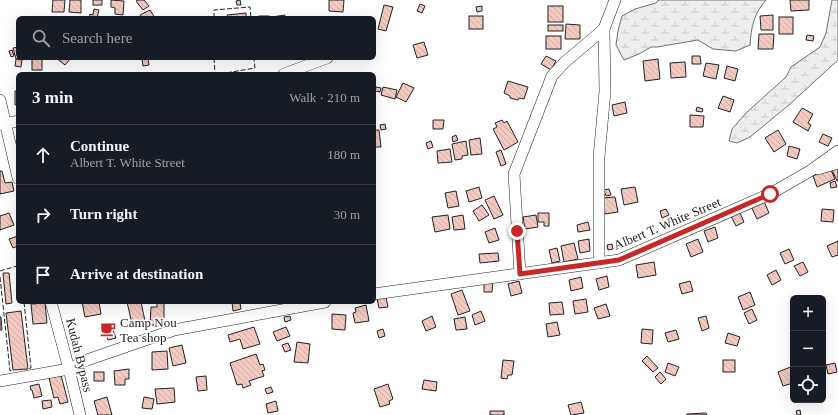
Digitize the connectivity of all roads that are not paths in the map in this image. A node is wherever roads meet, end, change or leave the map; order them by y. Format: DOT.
graph roads {
  1 [pos="615,0"];
  2 [pos="604,29"];
  3 [pos="322,60"];
  4 [pos="289,72"];
  5 [pos="0,100"];
  6 [pos="16,121"];
  7 [pos="3,124"];
  8 [pos="838,151"];
  9 [pos="838,163"];
  10 [pos="16,171"];
  11 [pos="810,171"];
  12 [pos="599,263"];
  13 [pos="520,274"];
  14 [pos="376,294"];
  15 [pos="53,304"];
  16 [pos="314,304"];
  17 [pos="70,369"];
  18 [pos="0,381"];
  19 [pos="80,415"];
  1 -- 2 [label="street"];
  2 -- 12 [label="street"];
  2 -- 13 [label="street"];
  3 -- 4 [label="street"];
  5 -- 7 [label="street"];
  6 -- 7 [label="street"];
  7 -- 10 [label="street"];
  8 -- 11 [label="street, Albert T. White Street"];
  9 -- 11 [label="street"];
  11 -- 12 [label="street, Albert T. White Street"];
  12 -- 13 [label="street, Albert T. White Street"];
  13 -- 14 [label="street, Albert T. White Street"];
  15 -- 17 [label="street, Kudah Bypass"];
  16 -- 17 [label="street"];
  17 -- 18 [label="street"];
  17 -- 19 [label="street, Kudah Bypass"];
}
